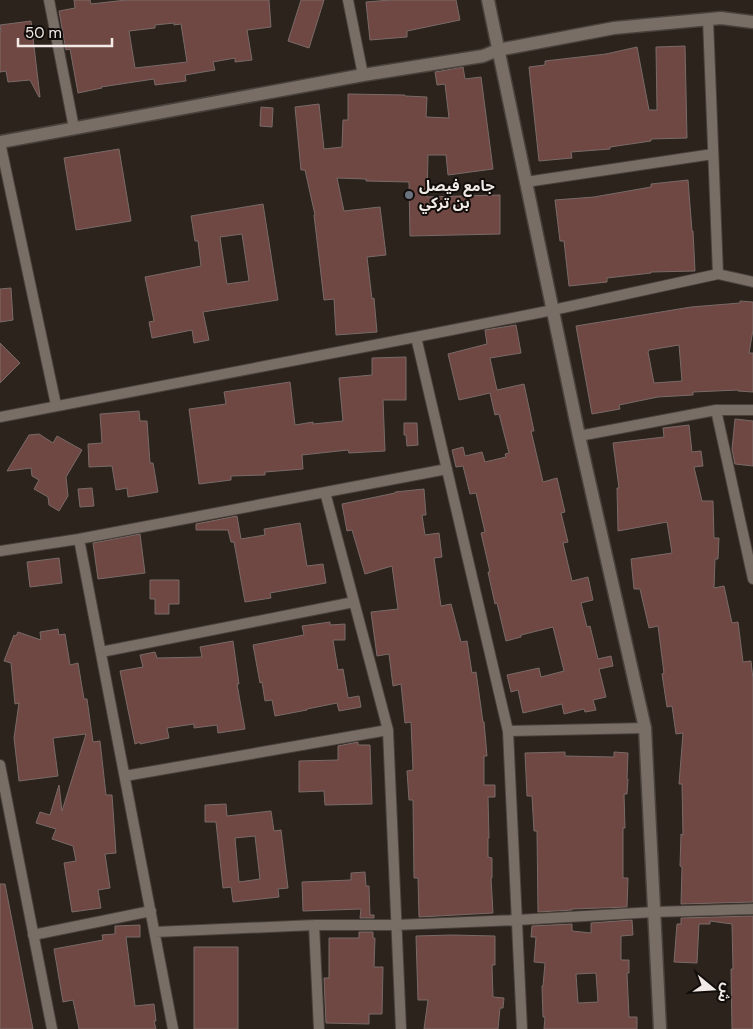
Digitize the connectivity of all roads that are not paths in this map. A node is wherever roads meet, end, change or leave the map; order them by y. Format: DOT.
graph roads {
  1 [pos="49,0"];
  2 [pos="348,0"];
  3 [pos="488,0"];
  4 [pos="708,19"];
  5 [pos="753,22"];
  6 [pos="498,50"];
  7 [pos="363,74"];
  8 [pos="74,128"];
  9 [pos="0,142"];
  10 [pos="713,154"];
  11 [pos="526,182"];
  12 [pos="718,274"];
  13 [pos="753,282"];
  14 [pos="552,310"];
  15 [pos="416,337"];
  16 [pos="56,406"];
  17 [pos="716,410"];
  18 [pos="753,410"];
  19 [pos="0,417"];
  20 [pos="579,436"];
  21 [pos="447,469"];
  22 [pos="325,492"];
  23 [pos="748,538"];
  24 [pos="79,539"];
  25 [pos="0,550"];
  26 [pos="753,579"];
  27 [pos="354,602"];
  28 [pos="101,652"];
  29 [pos="645,728"];
  30 [pos="388,730"];
  31 [pos="508,731"];
  32 [pos="0,765"];
  33 [pos="124,776"];
  34 [pos="753,909"];
  35 [pos="150,911"];
  36 [pos="654,912"];
  37 [pos="517,920"];
  38 [pos="314,925"];
  39 [pos="396,925"];
  40 [pos="155,932"];
  41 [pos="33,935"];
  42 [pos="52,1029"];
  43 [pos="173,1029"];
  44 [pos="319,1029"];
  45 [pos="401,1029"];
  46 [pos="522,1029"];
  47 [pos="660,1029"];
  1 -- 8 [label="street"];
  2 -- 7 [label="street"];
  3 -- 6 [label="street"];
  4 -- 5 [label="street"];
  4 -- 6 [label="street"];
  4 -- 10 [label="street"];
  6 -- 7 [label="street"];
  6 -- 11 [label="street"];
  7 -- 8 [label="street"];
  8 -- 9 [label="street"];
  9 -- 16 [label="street"];
  10 -- 11 [label="street"];
  10 -- 12 [label="street"];
  11 -- 14 [label="street"];
  12 -- 13 [label="street"];
  12 -- 14 [label="street"];
  14 -- 15 [label="street"];
  14 -- 20 [label="street"];
  15 -- 16 [label="street"];
  15 -- 21 [label="street"];
  16 -- 19 [label="street"];
  17 -- 18 [label="street"];
  17 -- 20 [label="street"];
  17 -- 23 [label="street"];
  20 -- 29 [label="street"];
  21 -- 22 [label="street"];
  21 -- 31 [label="street"];
  22 -- 24 [label="street"];
  22 -- 27 [label="street"];
  23 -- 26 [label="street"];
  24 -- 25 [label="street"];
  24 -- 28 [label="street"];
  27 -- 28 [label="street"];
  27 -- 30 [label="street"];
  28 -- 33 [label="street"];
  29 -- 31 [label="street"];
  29 -- 36 [label="street"];
  30 -- 33 [label="street"];
  30 -- 39 [label="street"];
  31 -- 37 [label="street"];
  32 -- 41 [label="street"];
  33 -- 35 [label="street"];
  34 -- 36 [label="street"];
  35 -- 40 [label="street"];
  35 -- 41 [label="street"];
  36 -- 37 [label="street"];
  36 -- 47 [label="street"];
  37 -- 39 [label="street"];
  37 -- 46 [label="street"];
  38 -- 39 [label="street"];
  38 -- 40 [label="street"];
  38 -- 44 [label="street"];
  39 -- 45 [label="street"];
  40 -- 43 [label="street"];
  41 -- 42 [label="street"];
}
